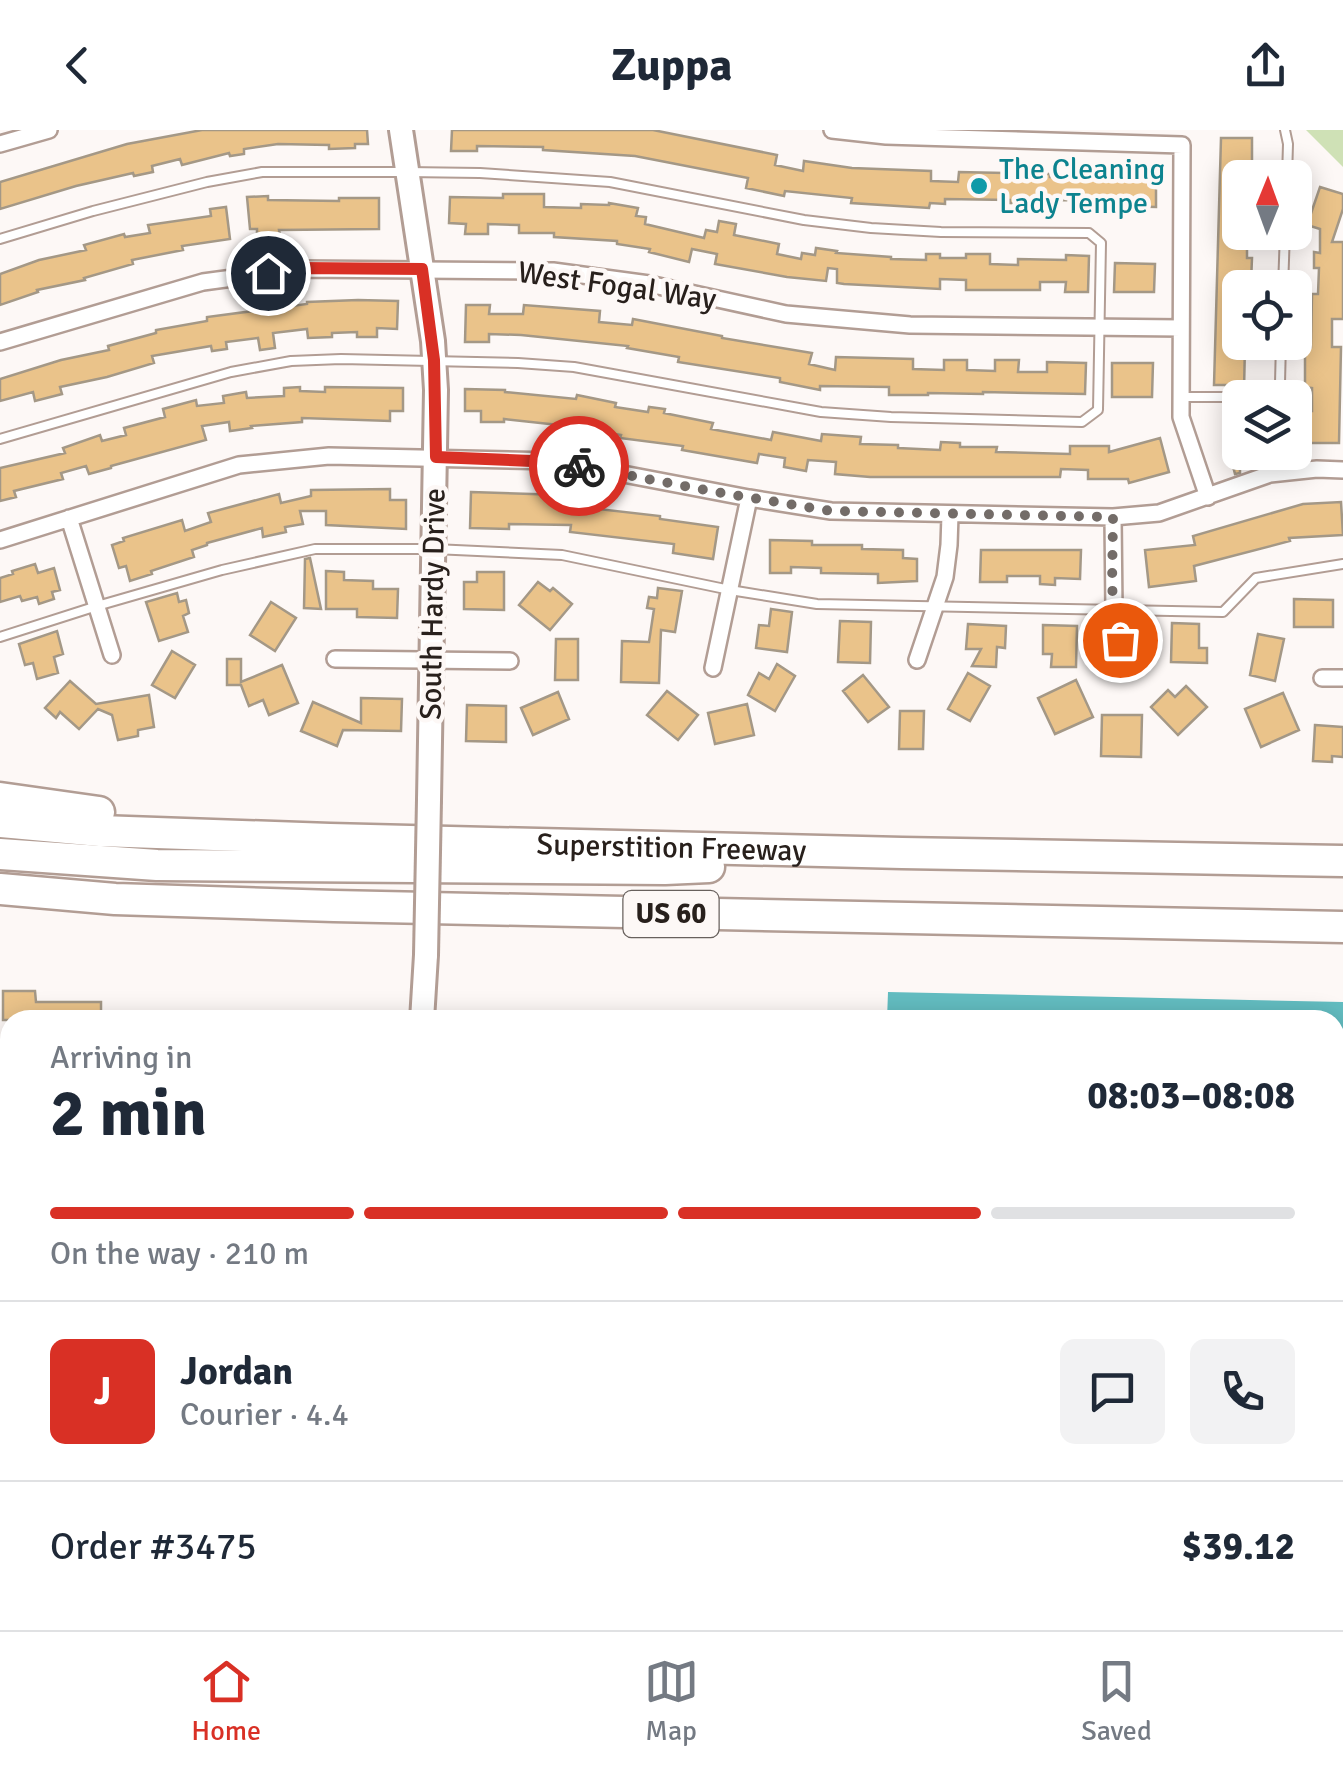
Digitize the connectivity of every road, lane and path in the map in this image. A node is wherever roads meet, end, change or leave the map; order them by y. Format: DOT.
graph roads {
  1 [pos="50,130"];
  2 [pos="401,130"];
  3 [pos="832,130"];
  4 [pos="1284,130"];
  5 [pos="0,144"];
  6 [pos="1288,160"];
  7 [pos="407,172"];
  8 [pos="0,238"];
  9 [pos="422,269"];
  10 [pos="1100,327"];
  11 [pos="1181,328"];
  12 [pos="0,342"];
  13 [pos="434,360"];
  14 [pos="1281,360"];
  15 [pos="1181,397"];
  16 [pos="0,440"];
  17 [pos="436,457"];
  18 [pos="1343,470"];
  19 [pos="1208,497"];
  20 [pos="749,498"];
  21 [pos="950,514"];
  22 [pos="1113,517"];
  23 [pos="70,518"];
  24 [pos="0,540"];
  25 [pos="434,549"];
  26 [pos="1343,564"];
  27 [pos="730,590"];
  28 [pos="96,606"];
  29 [pos="935,606"];
  30 [pos="1114,611"];
  31 [pos="0,638"];
  32 [pos="112,655"];
  33 [pos="335,659"];
  34 [pos="431,660"];
  35 [pos="917,660"];
  36 [pos="510,661"];
  37 [pos="713,668"];
  38 [pos="1125,669"];
  39 [pos="1322,678"];
  40 [pos="1343,678"];
  41 [pos="0,798"];
  42 [pos="0,822"];
  43 [pos="330,839"];
  44 [pos="902,853"];
  45 [pos="0,854"];
  46 [pos="1343,861"];
  47 [pos="0,889"];
  48 [pos="1343,927"];
  49 [pos="423,1010"];
  1 -- 5 [label="street"];
  2 -- 7 [label="street, South Hardy Drive"];
  3 -- 11 [label="street"];
  4 -- 6 [label="lane"];
  7 -- 8 [label="lane"];
  7 -- 9 [label="street, South Hardy Drive"];
  7 -- 10 [label="lane"];
  9 -- 10 [label="street, West Fogal Way"];
  9 -- 12 [label="street, West Fogal Way"];
  9 -- 13 [label="street, South Hardy Drive"];
  10 -- 11 [label="street, West Fogal Way"];
  10 -- 13 [label="lane"];
  11 -- 15 [label="street"];
  13 -- 16 [label="lane"];
  13 -- 17 [label="street, South Hardy Drive"];
  14 -- 15 [label="lane"];
  15 -- 19 [label="street"];
  17 -- 20 [label="street"];
  17 -- 23 [label="street"];
  17 -- 25 [label="street, South Hardy Drive"];
  18 -- 19 [label="street"];
  19 -- 22 [label="street"];
  20 -- 21 [label="street"];
  20 -- 27 [label="street"];
  21 -- 22 [label="street"];
  21 -- 29 [label="street"];
  22 -- 30 [label="street"];
  23 -- 24 [label="street"];
  23 -- 28 [label="street"];
  25 -- 27 [label="lane"];
  25 -- 28 [label="lane"];
  25 -- 34 [label="street, South Hardy Drive"];
  26 -- 30 [label="lane"];
  27 -- 29 [label="lane"];
  27 -- 37 [label="street"];
  28 -- 31 [label="lane"];
  28 -- 32 [label="street"];
  29 -- 30 [label="lane"];
  29 -- 35 [label="street"];
  30 -- 38 [label="street"];
  33 -- 34 [label="street"];
  34 -- 36 [label="street"];
  34 -- 49 [label="street, South Hardy Drive, bridge"];
  39 -- 40 [label="street"];
  41 -- 43 [label="highway"];
  42 -- 43 [label="highway, Superstition Freeway / US 60"];
  43 -- 44 [label="highway, Superstition Freeway / US 60"];
  44 -- 45 [label="highway"];
  44 -- 46 [label="highway, Superstition Freeway / US 60"];
  47 -- 48 [label="highway, US 60"];
}
